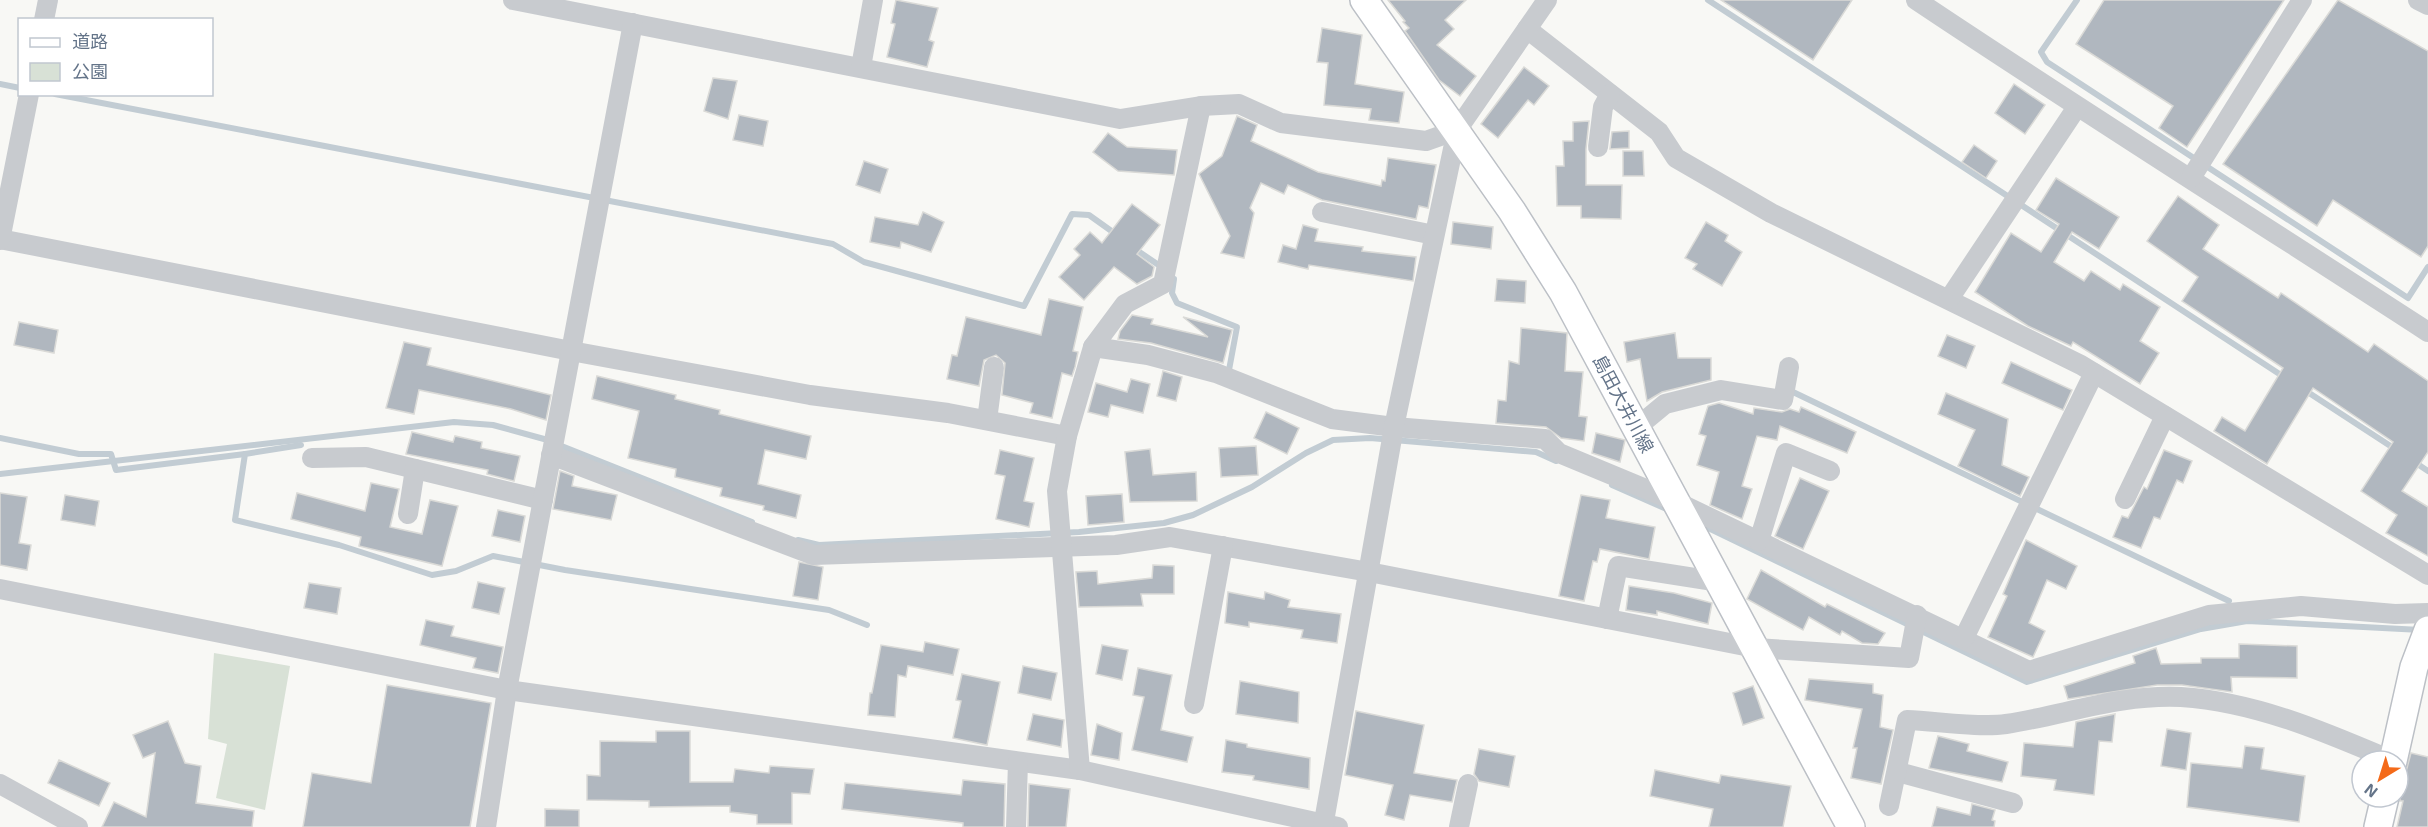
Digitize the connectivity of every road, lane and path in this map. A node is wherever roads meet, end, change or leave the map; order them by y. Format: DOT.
graph roads {
  1 [pos="48,0"];
  2 [pos="513,0"];
  3 [pos="873,0"];
  4 [pos="1364,0"];
  5 [pos="1547,0"];
  6 [pos="1916,0"];
  7 [pos="2302,0"];
  8 [pos="2418,0"];
  9 [pos="2428,5"];
  10 [pos="44,18"];
  11 [pos="633,23"];
  12 [pos="1527,29"];
  13 [pos="861,67"];
  14 [pos="1610,94"];
  15 [pos="29,96"];
  16 [pos="1201,106"];
  17 [pos="2076,107"];
  18 [pos="1457,130"];
  19 [pos="1598,147"];
  20 [pos="2191,178"];
  21 [pos="1322,212"];
  22 [pos="1434,235"];
  23 [pos="0,239"];
  24 [pos="1948,299"];
  25 [pos="2428,332"];
  26 [pos="1093,347"];
  27 [pos="571,351"];
  28 [pos="994,367"];
  29 [pos="1789,367"];
  30 [pos="2094,373"];
  31 [pos="2165,416"];
  32 [pos="987,420"];
  33 [pos="1394,427"];
  34 [pos="1636,428"];
  35 [pos="1067,436"];
  36 [pos="551,455"];
  37 [pos="312,458"];
  38 [pos="415,469"];
  39 [pos="1830,471"];
  40 [pos="2125,499"];
  41 [pos="543,500"];
  42 [pos="1677,502"];
  43 [pos="408,514"];
  44 [pos="1759,541"];
  45 [pos="1223,546"];
  46 [pos="1064,548"];
  47 [pos="1369,572"];
  48 [pos="2428,575"];
  49 [pos="1720,582"];
  50 [pos="0,589"];
  51 [pos="2428,613"];
  52 [pos="1917,615"];
  53 [pos="1607,619"];
  54 [pos="2428,630"];
  55 [pos="1964,638"];
  56 [pos="1755,648"];
  57 [pos="507,690"];
  58 [pos="1194,704"];
  59 [pos="2365,749"];
  60 [pos="2396,749"];
  61 [pos="1018,762"];
  62 [pos="1080,770"];
  63 [pos="1898,772"];
  64 [pos="0,784"];
  65 [pos="1468,784"];
  66 [pos="2013,803"];
  67 [pos="1889,806"];
  68 [pos="2382,809"];
  69 [pos="1328,826"];
  70 [pos="78,827"];
  71 [pos="486,827"];
  72 [pos="1016,827"];
  73 [pos="1459,827"];
  74 [pos="1851,827"];
  75 [pos="2378,827"];
  1 -- 10 [label="street"];
  2 -- 11 [label="street"];
  3 -- 13 [label="street"];
  4 -- 18 [label="main road, 島田大井川線"];
  5 -- 12 [label="street"];
  6 -- 17 [label="street"];
  7 -- 20 [label="street"];
  8 -- 9 [label="street"];
  11 -- 13 [label="street"];
  11 -- 27 [label="street"];
  12 -- 14 [label="street"];
  12 -- 18 [label="street"];
  13 -- 16 [label="street"];
  14 -- 19 [label="street"];
  14 -- 24 [label="street"];
  15 -- 23 [label="street"];
  16 -- 18 [label="street"];
  16 -- 26 [label="street"];
  17 -- 20 [label="street"];
  17 -- 24 [label="street"];
  18 -- 22 [label="street"];
  18 -- 34 [label="main road, 島田大井川線"];
  20 -- 25 [label="street"];
  21 -- 22 [label="street"];
  22 -- 33 [label="street"];
  23 -- 27 [label="street"];
  24 -- 30 [label="street"];
  26 -- 33 [label="street"];
  26 -- 35 [label="street"];
  27 -- 32 [label="street"];
  27 -- 36 [label="street"];
  28 -- 32 [label="street"];
  29 -- 34 [label="street"];
  30 -- 31 [label="street"];
  30 -- 55 [label="street"];
  31 -- 40 [label="street"];
  31 -- 48 [label="street"];
  32 -- 35 [label="street"];
  33 -- 42 [label="street"];
  33 -- 47 [label="street"];
  34 -- 42 [label="main road, 島田大井川線"];
  35 -- 46 [label="street"];
  36 -- 41 [label="street"];
  36 -- 46 [label="street"];
  37 -- 38 [label="street"];
  38 -- 41 [label="street"];
  38 -- 43 [label="street"];
  39 -- 44 [label="street"];
  41 -- 57 [label="street"];
  42 -- 44 [label="street"];
  42 -- 49 [label="main road, 島田大井川線"];
  44 -- 52 [label="street"];
  45 -- 46 [label="street"];
  45 -- 47 [label="street"];
  45 -- 58 [label="street"];
  46 -- 62 [label="street"];
  47 -- 53 [label="street"];
  47 -- 69 [label="street"];
  49 -- 53 [label="street"];
  49 -- 56 [label="main road, 島田大井川線"];
  50 -- 57 [label="street"];
  51 -- 55 [label="street"];
  52 -- 55 [label="street"];
  52 -- 56 [label="street"];
  53 -- 56 [label="street"];
  54 -- 60 [label="main road"];
  56 -- 74 [label="main road, 島田大井川線"];
  57 -- 61 [label="street"];
  57 -- 71 [label="street"];
  59 -- 63 [label="street"];
  61 -- 62 [label="street"];
  61 -- 72 [label="street"];
  62 -- 69 [label="street"];
  63 -- 66 [label="street"];
  63 -- 67 [label="street"];
  64 -- 70 [label="street"];
  65 -- 73 [label="street"];
  68 -- 75 [label="main road"];
}
